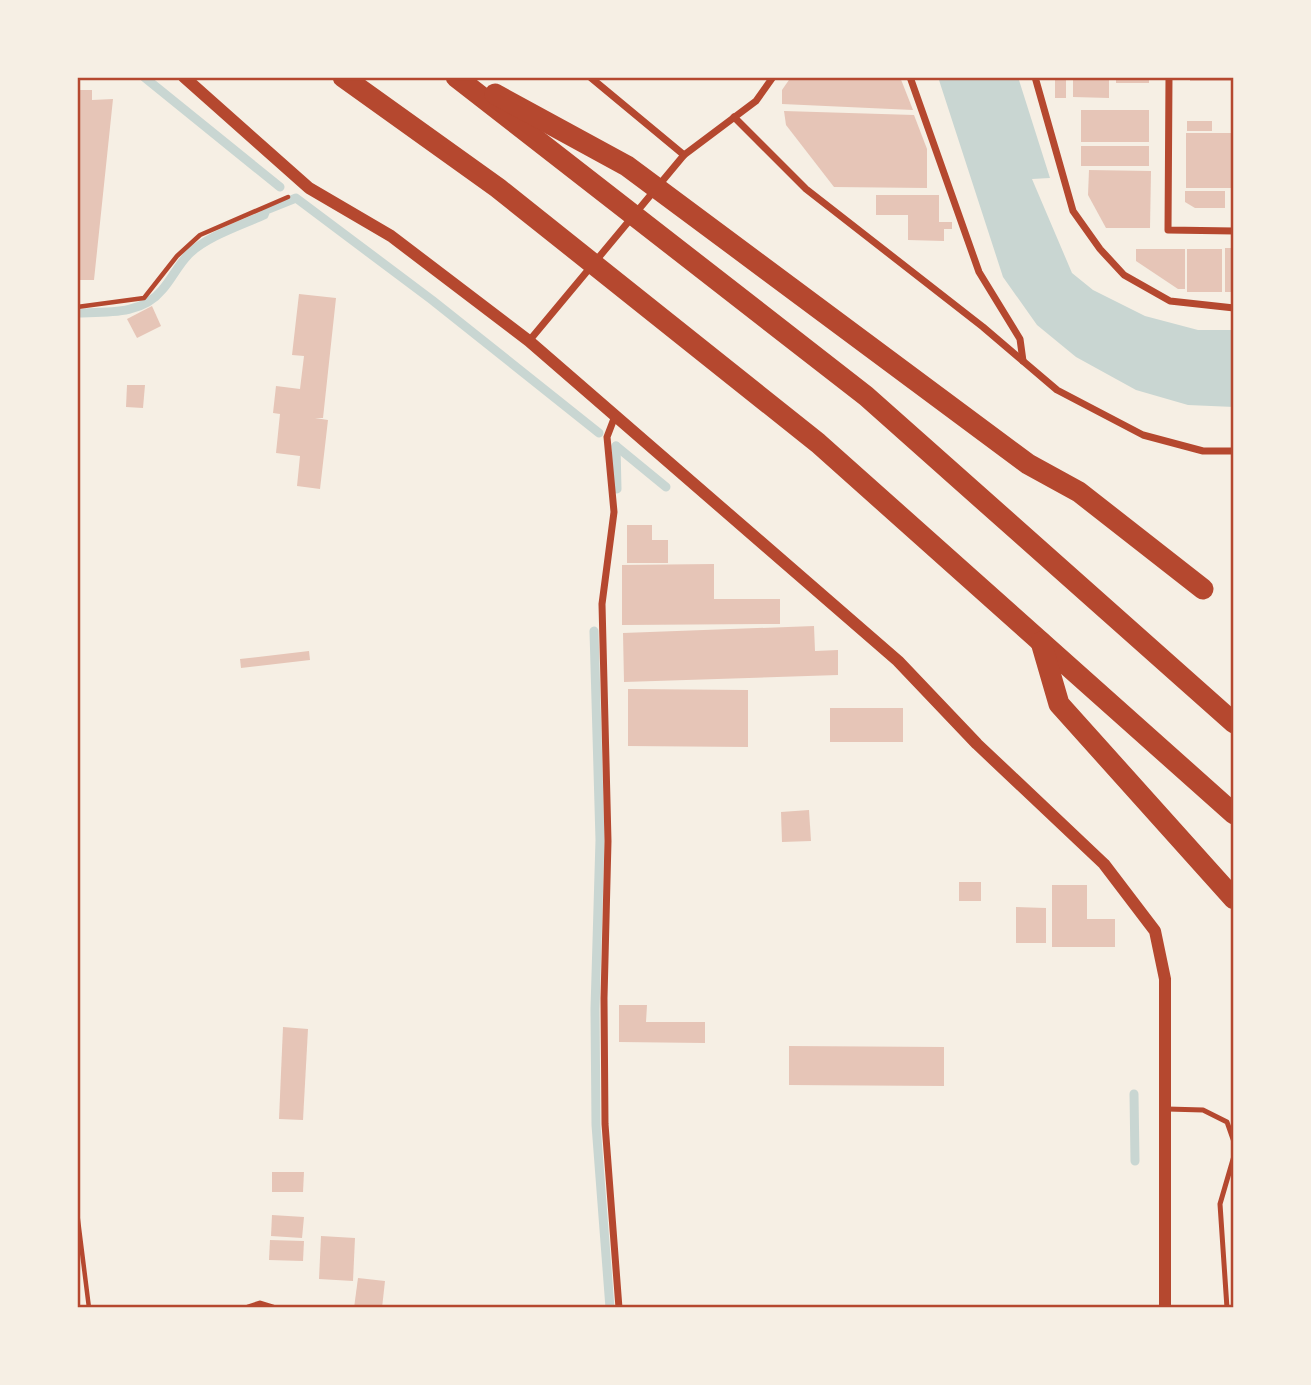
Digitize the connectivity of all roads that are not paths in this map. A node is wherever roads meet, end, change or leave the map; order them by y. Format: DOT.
graph roads {
  1 [pos="184,77"];
  2 [pos="343,77"];
  3 [pos="456,77"];
  4 [pos="464,77"];
  5 [pos="590,77"];
  6 [pos="773,77"];
  7 [pos="910,77"];
  8 [pos="1035,77"];
  9 [pos="1169,77"];
  10 [pos="734,117"];
  11 [pos="684,155"];
  12 [pos="1234,231"];
  13 [pos="1234,308"];
  14 [pos="530,341"];
  15 [pos="1023,361"];
  16 [pos="615,416"];
  17 [pos="1234,451"];
  18 [pos="1203,589"];
  19 [pos="1041,642"];
  20 [pos="1234,723"];
  21 [pos="1234,814"];
  22 [pos="1234,899"];
  23 [pos="1164,1108"];
  24 [pos="1234,1142"];
  25 [pos="1234,1156"];
  26 [pos="248,1308"];
  27 [pos="272,1308"];
  28 [pos="619,1308"];
  29 [pos="1165,1308"];
  30 [pos="1227,1308"];
  1 -- 14 [label="street"];
  2 -- 19 [label="highway"];
  3 -- 20 [label="highway"];
  4 -- 18 [label="highway"];
  5 -- 11 [label="street"];
  6 -- 10 [label="street"];
  7 -- 15 [label="street"];
  8 -- 13 [label="street"];
  9 -- 12 [label="street"];
  10 -- 11 [label="street"];
  10 -- 15 [label="street"];
  11 -- 14 [label="street"];
  14 -- 16 [label="street"];
  15 -- 17 [label="street"];
  16 -- 23 [label="street"];
  16 -- 28 [label="street"];
  19 -- 21 [label="highway"];
  19 -- 22 [label="highway"];
  23 -- 24 [label="lane"];
  23 -- 29 [label="street"];
  25 -- 30 [label="lane"];
  26 -- 27 [label="street"];
}
